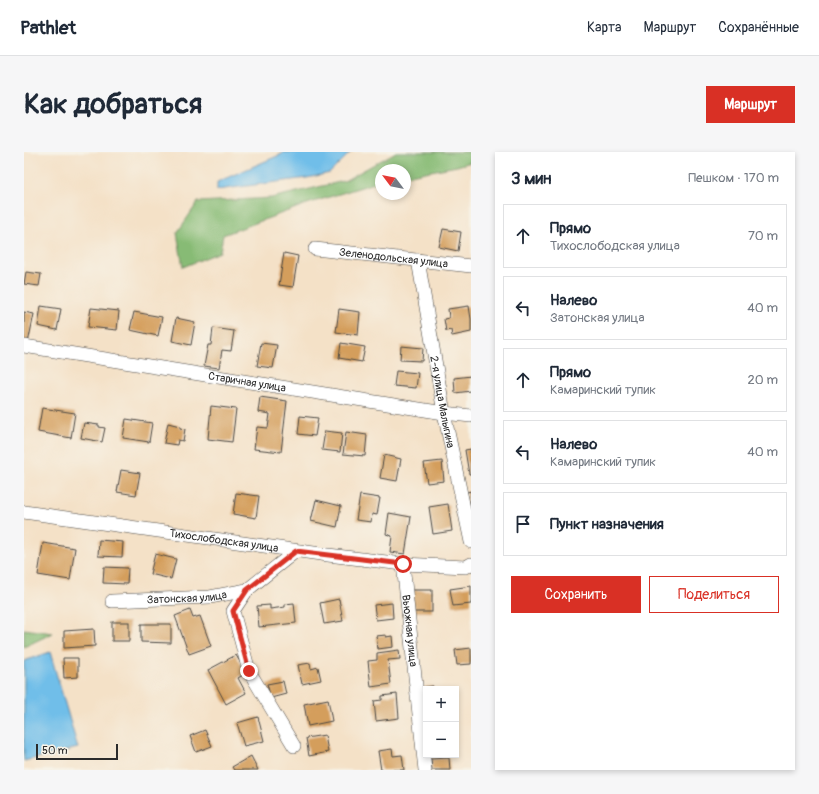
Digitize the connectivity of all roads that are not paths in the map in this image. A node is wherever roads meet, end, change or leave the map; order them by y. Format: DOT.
graph roads {
  1 [pos="315,249"];
  2 [pos="418,260"];
  3 [pos="471,266"];
  4 [pos="24,346"];
  5 [pos="444,413"];
  6 [pos="471,416"];
  7 [pos="24,512"];
  8 [pos="471,542"];
  9 [pos="296,551"];
  10 [pos="403,564"];
  11 [pos="471,564"];
  12 [pos="247,590"];
  13 [pos="112,601"];
  14 [pos="294,746"];
  15 [pos="425,770"];
  1 -- 2 [label="street, Зеленодольская улица"];
  2 -- 3 [label="street, Зеленодольская улица"];
  2 -- 5 [label="street, 2-я улица Малыгина"];
  4 -- 5 [label="street, Старичная улица"];
  5 -- 6 [label="street, Старичная улица"];
  5 -- 8 [label="street, 2-я улица Малыгина"];
  7 -- 9 [label="street, Тихослободская улица"];
  9 -- 10 [label="street, Тихослободская улица"];
  9 -- 12 [label="street, Затонская улица"];
  10 -- 11 [label="street, Тихослободская улица"];
  10 -- 15 [label="street, Вьюжная улица"];
  12 -- 13 [label="street, Затонская улица"];
  12 -- 14 [label="street"];
}
